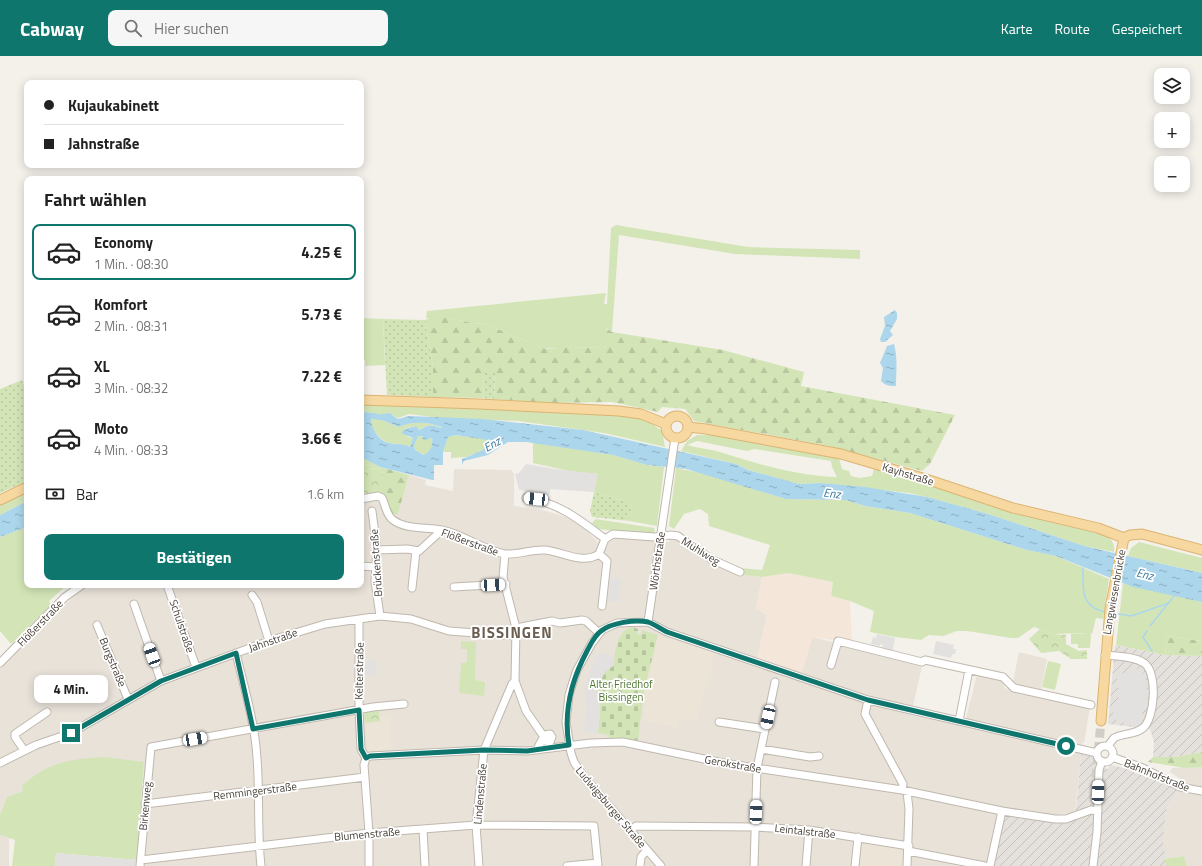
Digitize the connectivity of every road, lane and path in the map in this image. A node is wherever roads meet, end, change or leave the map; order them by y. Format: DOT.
graph roads {
  1 [pos="364,400"];
  2 [pos="666,424"];
  3 [pos="688,427"];
  4 [pos="674,440"];
  5 [pos="24,488"];
  6 [pos="364,498"];
  7 [pos="526,498"];
  8 [pos="0,500"];
  9 [pos="372,511"];
  10 [pos="442,530"];
  11 [pos="661,537"];
  12 [pos="605,539"];
  13 [pos="1124,540"];
  14 [pos="377,550"];
  15 [pos="1202,550"];
  16 [pos="416,551"];
  17 [pos="505,554"];
  18 [pos="599,554"];
  19 [pos="364,566"];
  20 [pos="376,567"];
  21 [pos="740,572"];
  22 [pos="506,584"];
  23 [pos="454,587"];
  24 [pos="78,588"];
  25 [pos="168,588"];
  26 [pos="412,588"];
  27 [pos="252,595"];
  28 [pos="134,604"];
  29 [pos="602,606"];
  30 [pos="380,616"];
  31 [pos="359,619"];
  32 [pos="648,622"];
  33 [pos="97,625"];
  34 [pos="516,628"];
  35 [pos="599,633"];
  36 [pos="516,636"];
  37 [pos="269,641"];
  38 [pos="236,653"];
  39 [pos="1105,655"];
  40 [pos="0,664"];
  41 [pos="831,665"];
  42 [pos="196,667"];
  43 [pos="969,670"];
  44 [pos="161,681"];
  45 [pos="515,681"];
  46 [pos="775,682"];
  47 [pos="128,700"];
  48 [pos="868,700"];
  49 [pos="404,704"];
  50 [pos="1091,705"];
  51 [pos="359,710"];
  52 [pos="46,712"];
  53 [pos="959,721"];
  54 [pos="1100,721"];
  55 [pos="719,722"];
  56 [pos="253,729"];
  57 [pos="765,729"];
  58 [pos="569,745"];
  59 [pos="1108,746"];
  60 [pos="761,749"];
  61 [pos="24,750"];
  62 [pos="484,750"];
  63 [pos="536,750"];
  64 [pos="1097,753"];
  65 [pos="819,756"];
  66 [pos="1112,757"];
  67 [pos="366,758"];
  68 [pos="1102,761"];
  69 [pos="0,763"];
  70 [pos="757,768"];
  71 [pos="365,777"];
  72 [pos="257,790"];
  73 [pos="904,791"];
  74 [pos="1202,792"];
  75 [pos="145,804"];
  76 [pos="1002,810"];
  77 [pos="1098,811"];
  78 [pos="476,825"];
  79 [pos="755,827"];
  80 [pos="423,829"];
  81 [pos="631,830"];
  82 [pos="809,830"];
  83 [pos="369,833"];
  84 [pos="858,837"];
  85 [pos="259,845"];
  86 [pos="908,849"];
  87 [pos="647,850"];
  88 [pos="140,863"];
  89 [pos="961,864"];
  90 [pos="598,865"];
  91 [pos="261,866"];
  92 [pos="369,866"];
  93 [pos="425,866"];
  94 [pos="479,866"];
  95 [pos="567,866"];
  96 [pos="640,866"];
  97 [pos="661,866"];
  98 [pos="754,866"];
  99 [pos="806,866"];
  100 [pos="855,866"];
  101 [pos="907,866"];
  102 [pos="984,866"];
  103 [pos="990,866"];
  104 [pos="1093,866"];
  1 -- 2 [label="main road"];
  2 -- 3 [label="main road"];
  2 -- 4 [label="main road"];
  3 -- 4 [label="main road"];
  3 -- 13 [label="main road, Kayhstraße"];
  4 -- 11 [label="street, Wörthstraße"];
  5 -- 8 [label="main road"];
  6 -- 10 [label="street, Flößerstraße"];
  7 -- 12 [label="street"];
  9 -- 14 [label="street, Brückenstraße"];
  10 -- 16 [label="street"];
  10 -- 17 [label="street, Flößerstraße"];
  11 -- 12 [label="street"];
  11 -- 21 [label="street, Mühlweg"];
  11 -- 32 [label="street, Wörthstraße"];
  12 -- 18 [label="street"];
  13 -- 15 [label="main road"];
  13 -- 39 [label="main road, Langwiesenbrücke"];
  14 -- 16 [label="street"];
  14 -- 20 [label="street, Brückenstraße"];
  16 -- 26 [label="street"];
  17 -- 18 [label="street, Flößerstraße"];
  17 -- 22 [label="street"];
  18 -- 29 [label="street"];
  19 -- 20 [label="street"];
  20 -- 30 [label="street, Brückenstraße"];
  22 -- 23 [label="street"];
  22 -- 34 [label="street"];
  24 -- 40 [label="street, Flößerstraße"];
  25 -- 42 [label="street, Schulstraße"];
  27 -- 37 [label="street"];
  28 -- 44 [label="street"];
  30 -- 31 [label="street, Jahnstraße"];
  30 -- 36 [label="street, Jahnstraße"];
  31 -- 37 [label="street, Jahnstraße"];
  31 -- 51 [label="street, Kelterstraße"];
  32 -- 35 [label="street"];
  32 -- 48 [label="street"];
  33 -- 47 [label="street, Burgstraße"];
  34 -- 35 [label="street"];
  34 -- 36 [label="street"];
  35 -- 58 [label="street, Ludwigsburger Straße"];
  36 -- 45 [label="street"];
  37 -- 38 [label="street, Jahnstraße"];
  38 -- 42 [label="street, Jahnstraße"];
  38 -- 56 [label="street"];
  39 -- 54 [label="main road, Langwiesenbrücke"];
  39 -- 59 [label="street"];
  41 -- 43 [label="street"];
  42 -- 44 [label="street, Jahnstraße"];
  43 -- 50 [label="street"];
  43 -- 53 [label="street"];
  44 -- 47 [label="street, Jahnstraße"];
  45 -- 62 [label="street, Lindenstraße"];
  45 -- 63 [label="street"];
  46 -- 57 [label="street"];
  47 -- 61 [label="street, Jahnstraße"];
  48 -- 53 [label="street"];
  48 -- 73 [label="street"];
  49 -- 51 [label="street"];
  51 -- 56 [label="street"];
  51 -- 67 [label="street, Kelterstraße"];
  52 -- 61 [label="street"];
  53 -- 64 [label="street"];
  55 -- 57 [label="street"];
  56 -- 72 [label="street"];
  56 -- 75 [label="street, Birkenweg"];
  57 -- 60 [label="street"];
  58 -- 63 [label="street, Gerokstraße"];
  58 -- 70 [label="street, Gerokstraße"];
  58 -- 81 [label="street, Ludwigsburger Straße"];
  59 -- 64 [label="street"];
  59 -- 66 [label="street"];
  60 -- 65 [label="street"];
  60 -- 70 [label="street"];
  61 -- 69 [label="street, Jahnstraße"];
  62 -- 63 [label="street, Gerokstraße"];
  62 -- 67 [label="street, Gerokstraße"];
  62 -- 78 [label="street, Lindenstraße"];
  64 -- 68 [label="street"];
  66 -- 68 [label="street"];
  66 -- 74 [label="street, Bahnhofstraße"];
  67 -- 71 [label="street, Kelterstraße"];
  68 -- 77 [label="street"];
  70 -- 73 [label="street, Gerokstraße"];
  70 -- 79 [label="street"];
  71 -- 72 [label="street, Remmingerstraße"];
  71 -- 83 [label="street, Kelterstraße"];
  72 -- 75 [label="street, Remmingerstraße"];
  72 -- 85 [label="street"];
  73 -- 76 [label="street, Gerokstraße"];
  73 -- 86 [label="street"];
  75 -- 88 [label="street, Birkenweg"];
  76 -- 77 [label="street, Gerokstraße"];
  76 -- 103 [label="street"];
  77 -- 104 [label="street"];
  78 -- 80 [label="street, Blumenstraße"];
  78 -- 90 [label="street, Blumenstraße"];
  78 -- 94 [label="street, Lindenstraße"];
  79 -- 81 [label="street, Leintalstraße"];
  79 -- 82 [label="street, Leintalstraße"];
  79 -- 98 [label="street"];
  80 -- 83 [label="street, Blumenstraße"];
  80 -- 93 [label="street"];
  81 -- 87 [label="street, Ludwigsburger Straße"];
  82 -- 84 [label="street, Leintalstraße"];
  82 -- 99 [label="street"];
  83 -- 85 [label="street, Blumenstraße"];
  83 -- 92 [label="street, Kelterstraße"];
  84 -- 86 [label="street, Leintalstraße"];
  84 -- 100 [label="street"];
  85 -- 88 [label="street, Blumenstraße"];
  85 -- 91 [label="street"];
  86 -- 89 [label="street, Leintalstraße"];
  86 -- 101 [label="street"];
  87 -- 96 [label="street"];
  87 -- 97 [label="street, Ludwigsburger Straße"];
  89 -- 102 [label="street, Leintalstraße"];
  90 -- 95 [label="street"];
}
